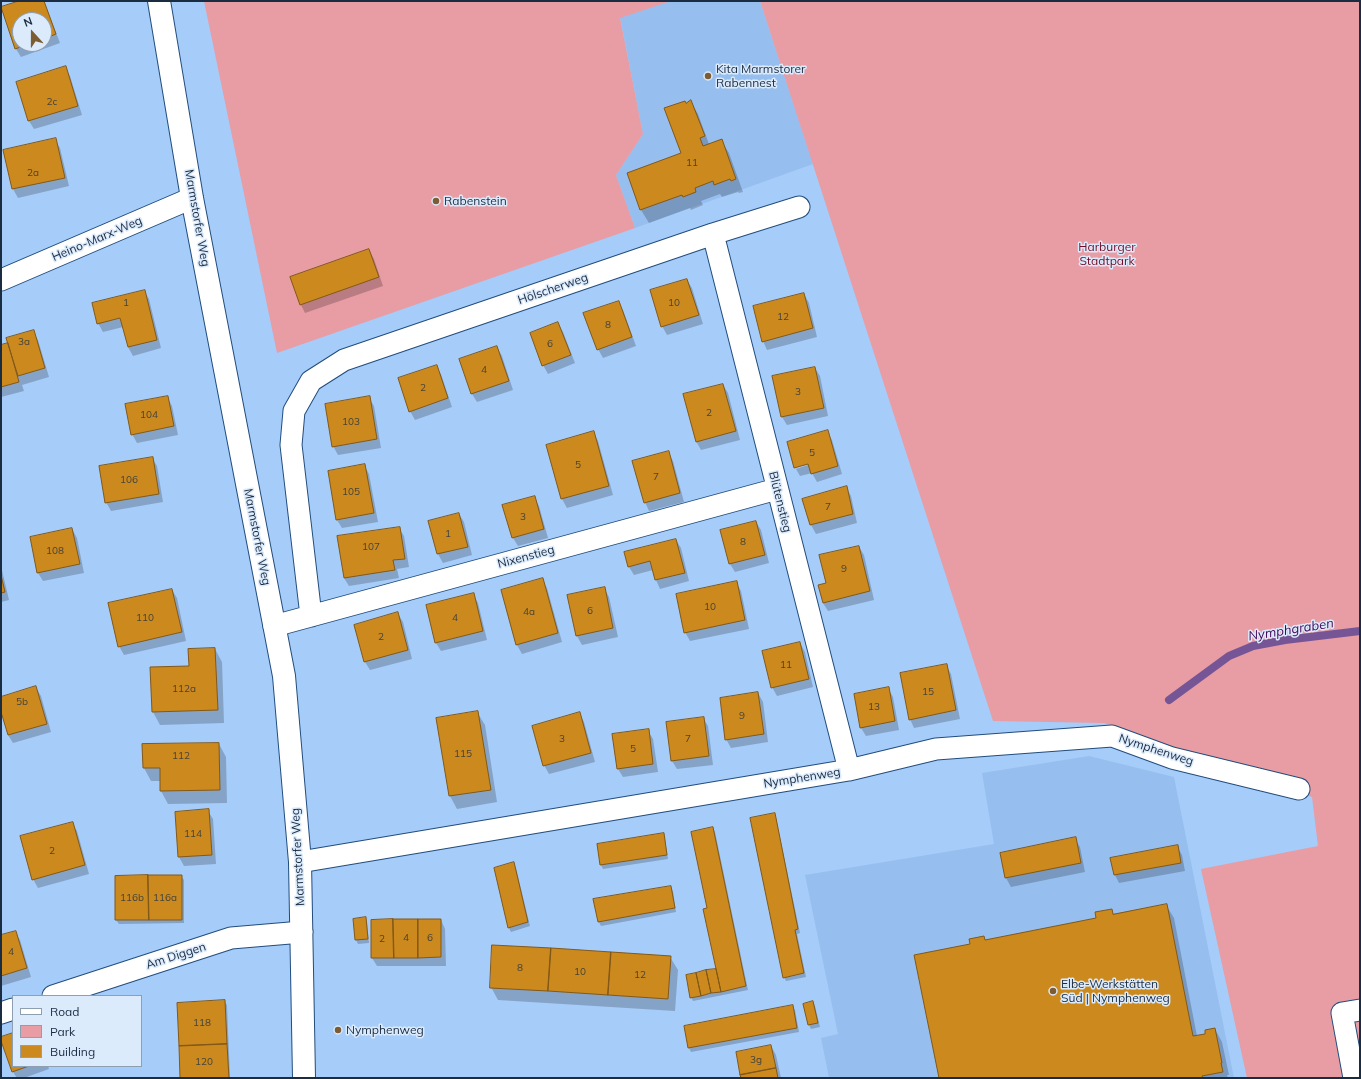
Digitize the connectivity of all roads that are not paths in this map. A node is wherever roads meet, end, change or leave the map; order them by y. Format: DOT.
graph roads {
  1 [pos="158,1"];
  2 [pos="192,198"];
  3 [pos="799,207"];
  4 [pos="713,234"];
  5 [pos="1,280"];
  6 [pos="777,489"];
  7 [pos="311,616"];
  8 [pos="274,626"];
  9 [pos="849,770"];
  10 [pos="1299,789"];
  11 [pos="300,862"];
  12 [pos="302,932"];
  13 [pos="56,995"];
  14 [pos="12,1009"];
  15 [pos="1360,1010"];
  16 [pos="1,1013"];
  17 [pos="304,1078"];
  18 [pos="1354,1078"];
  1 -- 2 [label="street, Marmstorfer Weg"];
  2 -- 5 [label="street, Heino-Marx-Weg"];
  2 -- 8 [label="street, Marmstorfer Weg"];
  3 -- 4 [label="street, Hölscherweg"];
  4 -- 6 [label="street, Blütenstieg"];
  4 -- 7 [label="street, Hölscherweg"];
  6 -- 7 [label="street, Nixenstieg"];
  6 -- 9 [label="street, Blütenstieg"];
  7 -- 8 [label="street, Nixenstieg"];
  8 -- 11 [label="street, Marmstorfer Weg"];
  9 -- 10 [label="street, Nymphenweg"];
  9 -- 11 [label="street, Nymphenweg"];
  11 -- 12 [label="street, Marmstorfer Weg"];
  12 -- 13 [label="street, Am Diggen"];
  12 -- 17 [label="street, Marmstorfer Weg"];
  14 -- 16 [label="street"];
  15 -- 18 [label="street"];
}
